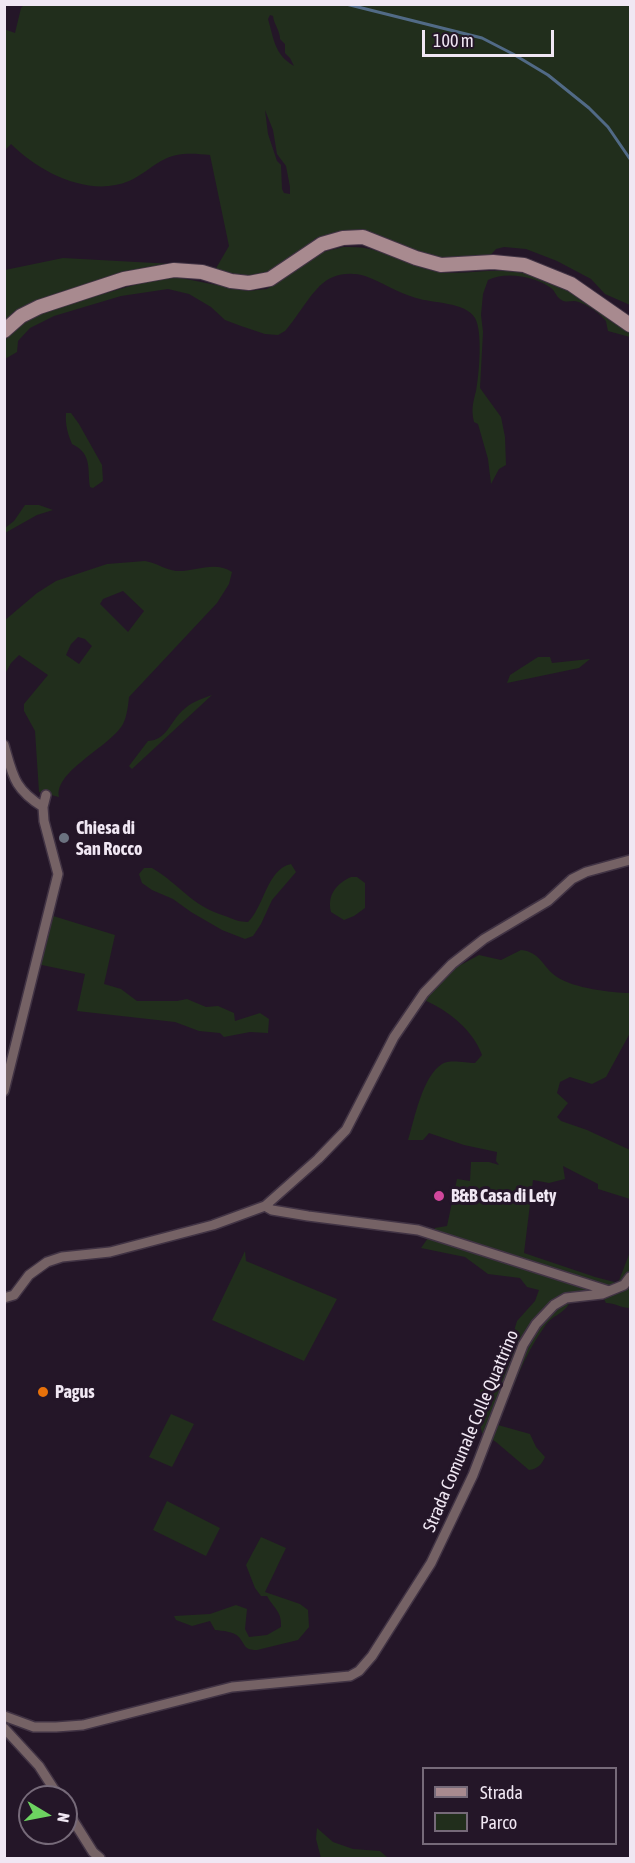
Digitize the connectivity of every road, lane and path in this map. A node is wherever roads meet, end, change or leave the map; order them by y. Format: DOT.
graph roads {
  1 [pos="630,326"];
  2 [pos="4,331"];
  3 [pos="4,745"];
  4 [pos="46,795"];
  5 [pos="43,807"];
  6 [pos="630,860"];
  7 [pos="4,1090"];
  8 [pos="264,1206"];
  9 [pos="630,1277"];
  10 [pos="609,1291"];
  11 [pos="4,1298"];
  12 [pos="4,1716"];
  13 [pos="4,1728"];
  14 [pos="51,1785"];
  15 [pos="78,1828"];
  16 [pos="100,1858"];
  1 -- 2 [label="main road"];
  3 -- 5 [label="street"];
  4 -- 5 [label="street"];
  5 -- 7 [label="street"];
  6 -- 8 [label="street"];
  8 -- 10 [label="street"];
  8 -- 11 [label="street"];
  9 -- 10 [label="street, Strada Comunale Colle Quattrino"];
  10 -- 12 [label="street, Strada Comunale Colle Quattrino"];
  13 -- 14 [label="street"];
  15 -- 16 [label="street"];
}
